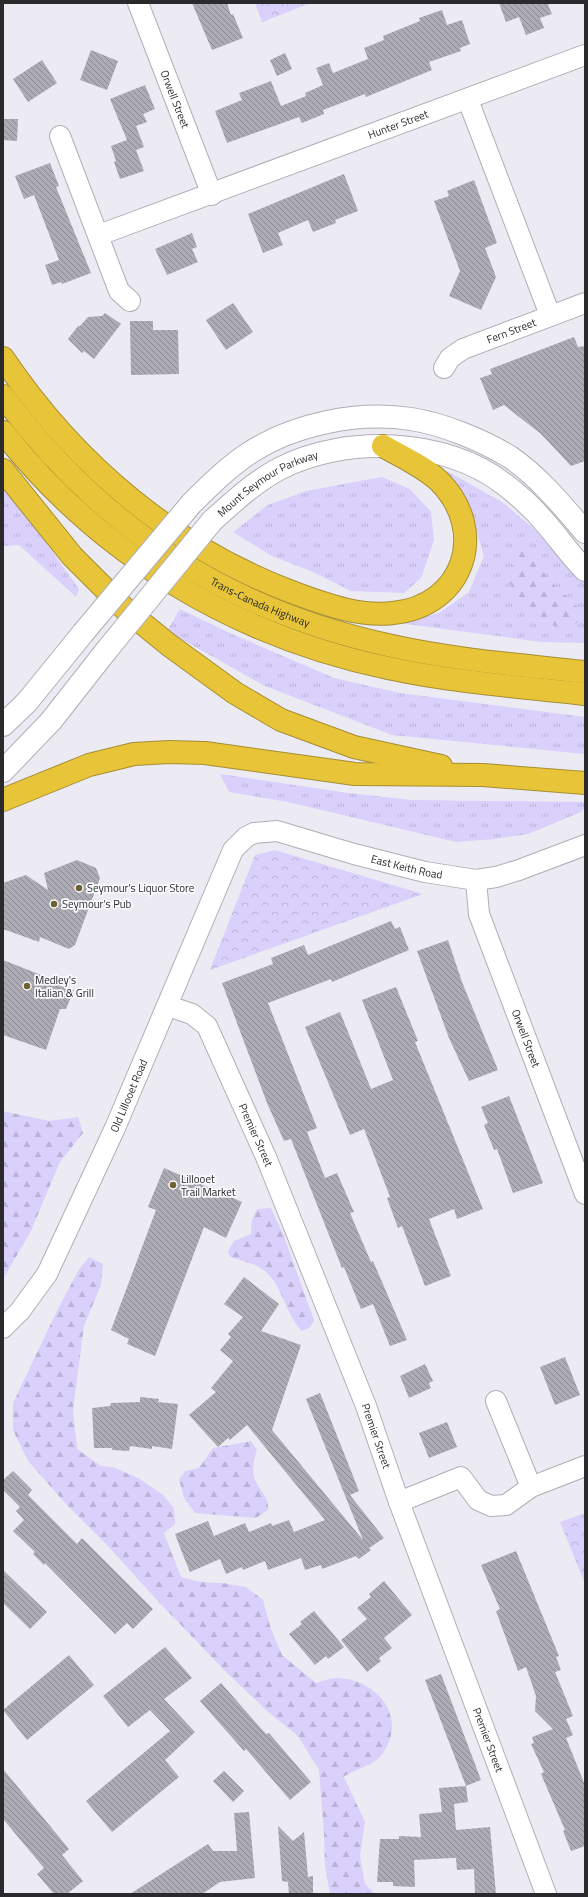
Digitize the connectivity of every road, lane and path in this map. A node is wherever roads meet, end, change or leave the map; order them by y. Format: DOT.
graph roads {
  1 [pos="138,3"];
  2 [pos="585,55"];
  3 [pos="468,100"];
  4 [pos="60,136"];
  5 [pos="212,195"];
  6 [pos="99,235"];
  7 [pos="130,301"];
  8 [pos="585,303"];
  9 [pos="550,315"];
  10 [pos="3,358"];
  11 [pos="444,368"];
  12 [pos="3,396"];
  13 [pos="3,432"];
  14 [pos="383,446"];
  15 [pos="3,470"];
  16 [pos="585,532"];
  17 [pos="585,570"];
  18 [pos="585,672"];
  19 [pos="585,694"];
  20 [pos="3,725"];
  21 [pos="3,771"];
  22 [pos="483,775"];
  23 [pos="585,783"];
  24 [pos="3,800"];
  25 [pos="585,845"];
  26 [pos="233,850"];
  27 [pos="476,880"];
  28 [pos="168,1006"];
  29 [pos="585,1194"];
  30 [pos="3,1328"];
  31 [pos="496,1401"];
  32 [pos="585,1466"];
  33 [pos="530,1487"];
  34 [pos="399,1502"];
  35 [pos="546,1894"];
  1 -- 5 [label="street, Orwell Street"];
  2 -- 3 [label="street, Hunter Street"];
  3 -- 5 [label="street, Hunter Street"];
  3 -- 9 [label="street"];
  4 -- 6 [label="street"];
  5 -- 6 [label="street, Hunter Street"];
  6 -- 7 [label="street"];
  8 -- 9 [label="street, Fern Street"];
  9 -- 11 [label="street, Fern Street"];
  10 -- 14 [label="highway"];
  12 -- 18 [label="highway, Trans-Canada Highway"];
  13 -- 19 [label="highway, Trans-Canada Highway"];
  14 -- 17 [label="main road, Mount Seymour Parkway"];
  14 -- 21 [label="main road, Mount Seymour Parkway, bridge"];
  15 -- 22 [label="highway"];
  16 -- 20 [label="main road, bridge"];
  22 -- 23 [label="highway"];
  22 -- 24 [label="highway"];
  25 -- 27 [label="street, East Keith Road"];
  26 -- 27 [label="street, East Keith Road"];
  26 -- 28 [label="street, Old Lillooet Road"];
  27 -- 29 [label="street, Orwell Street"];
  28 -- 30 [label="street, Old Lillooet Road"];
  28 -- 34 [label="street, Premier Street"];
  31 -- 33 [label="street"];
  32 -- 33 [label="street"];
  33 -- 34 [label="street"];
  34 -- 35 [label="street, Premier Street"];
}
